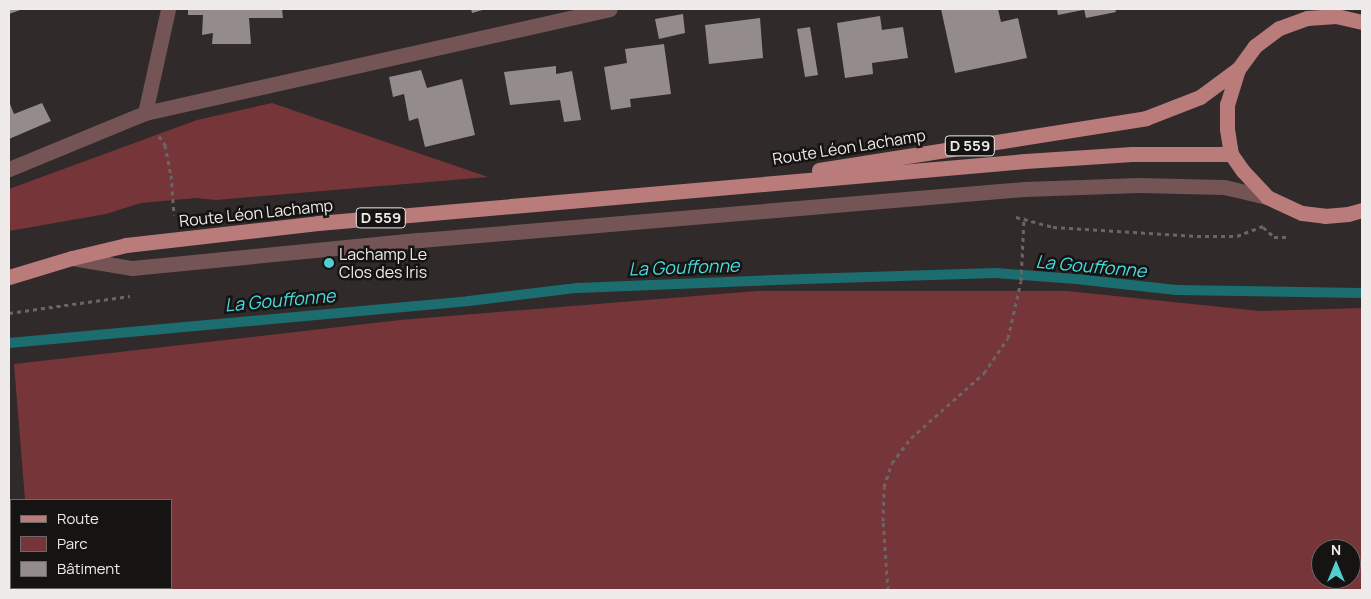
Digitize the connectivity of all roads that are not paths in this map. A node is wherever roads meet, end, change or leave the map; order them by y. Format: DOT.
graph roads {
  1 [pos="168,9"];
  2 [pos="610,9"];
  3 [pos="1339,12"];
  4 [pos="1362,22"];
  5 [pos="1238,69"];
  6 [pos="145,113"];
  7 [pos="1231,154"];
  8 [pos="9,169"];
  9 [pos="691,190"];
  10 [pos="1267,197"];
  11 [pos="1362,210"];
  12 [pos="72,258"];
  13 [pos="9,277"];
  1 -- 6 [label="street"];
  2 -- 6 [label="street"];
  3 -- 4 [label="main road"];
  3 -- 5 [label="main road"];
  5 -- 7 [label="main road"];
  5 -- 9 [label="main road, Route Léon Lachamp / D 559"];
  6 -- 8 [label="street"];
  7 -- 9 [label="main road, Route Léon Lachamp / D 559"];
  7 -- 10 [label="main road"];
  9 -- 12 [label="main road, Route Léon Lachamp / D 559"];
  10 -- 11 [label="main road"];
  10 -- 12 [label="street"];
  12 -- 13 [label="main road, Route Léon Lachamp / D 559"];
}
